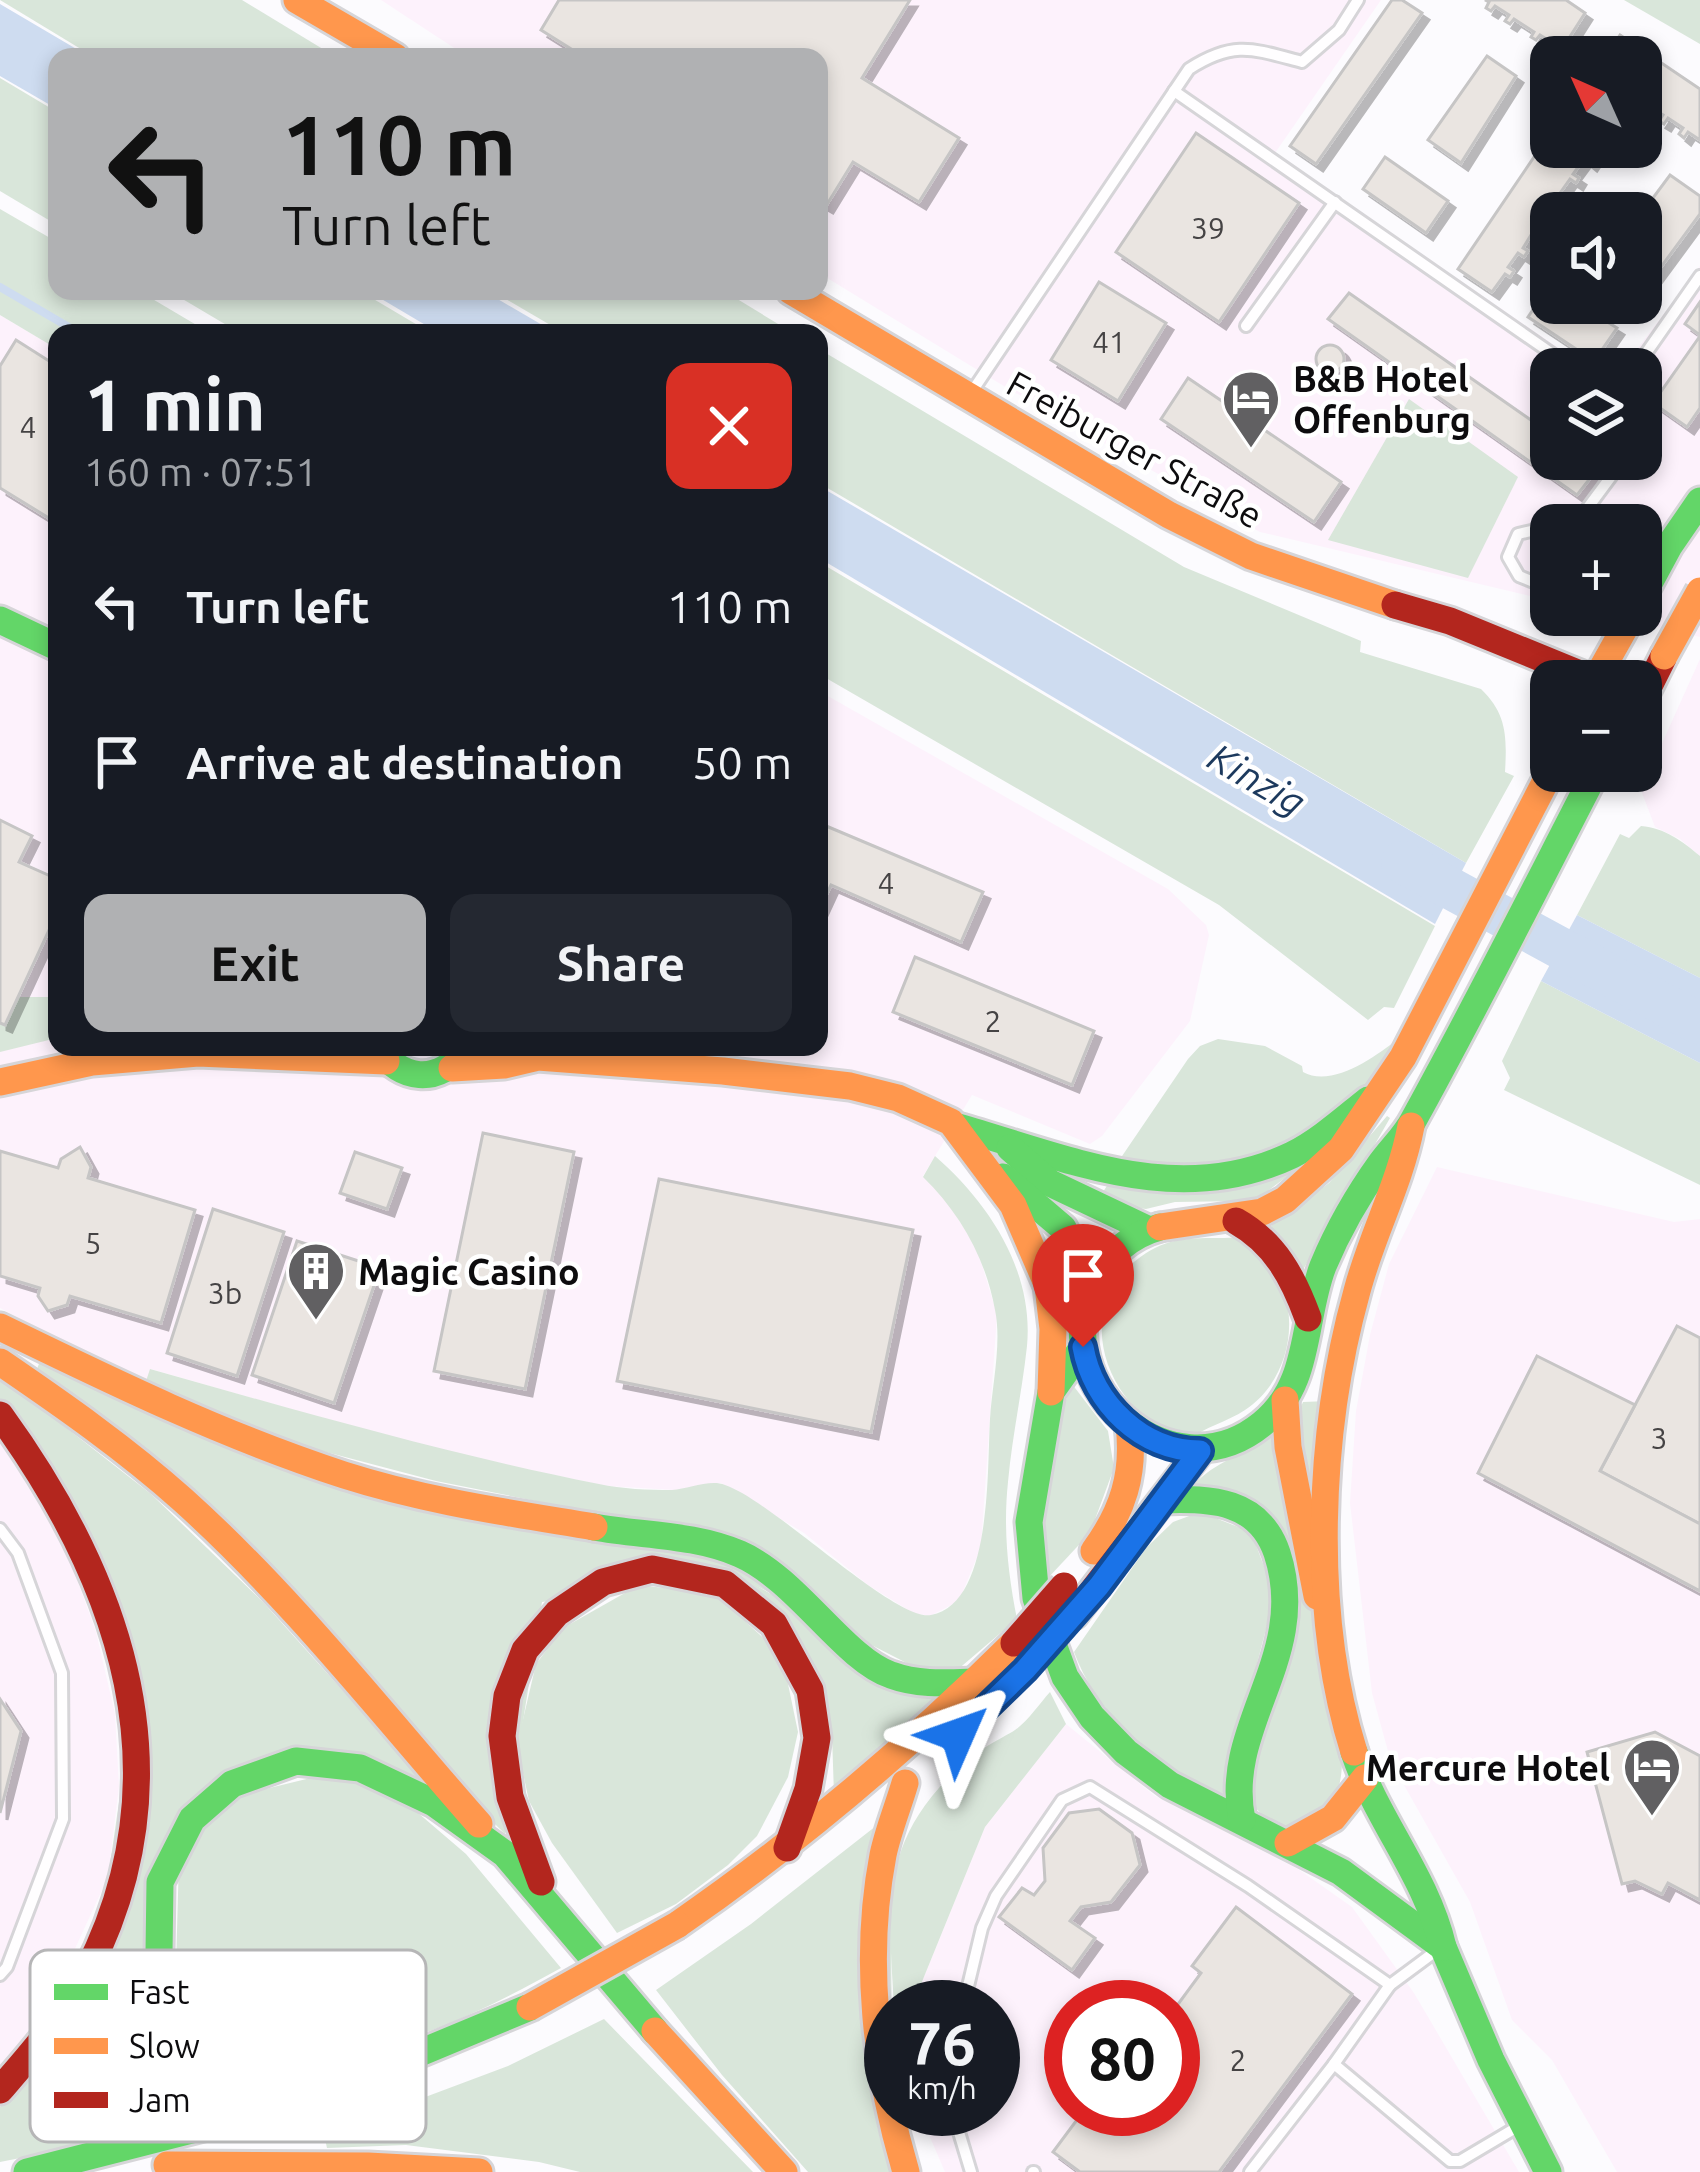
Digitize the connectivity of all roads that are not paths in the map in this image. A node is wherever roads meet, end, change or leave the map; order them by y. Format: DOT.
graph roads {
  1 [pos="297,0"];
  2 [pos="1358,0"];
  3 [pos="380,48"];
  4 [pos="1174,91"];
  5 [pos="1334,202"];
  6 [pos="1700,276"];
  7 [pos="806,300"];
  8 [pos="1246,326"];
  9 [pos="1544,348"];
  10 [pos="1650,348"];
  11 [pos="969,396"];
  12 [pos="1700,501"];
  13 [pos="1530,531"];
  14 [pos="1662,559"];
  15 [pos="1530,580"];
  16 [pos="1700,591"];
  17 [pos="0,620"];
  18 [pos="48,643"];
  19 [pos="1545,660"];
  20 [pos="1662,660"];
  21 [pos="1540,792"];
  22 [pos="1585,792"];
  23 [pos="163,1056"];
  24 [pos="384,1056"];
  25 [pos="523,1056"];
  26 [pos="597,1056"];
  27 [pos="459,1058"];
  28 [pos="0,1082"];
  29 [pos="1388,1086"];
  30 [pos="1412,1126"];
  31 [pos="988,1148"];
  32 [pos="1236,1221"];
  33 [pos="1149,1230"];
  34 [pos="1092,1286"];
  35 [pos="1307,1318"];
  36 [pos="0,1327"];
  37 [pos="1083,1347"];
  38 [pos="0,1362"];
  39 [pos="1051,1392"];
  40 [pos="1285,1400"];
  41 [pos="0,1415"];
  42 [pos="1129,1425"];
  43 [pos="1200,1451"];
  44 [pos="1163,1500"];
  45 [pos="0,1529"];
  46 [pos="1330,1635"];
  47 [pos="1019,1657"];
  48 [pos="974,1682"];
  49 [pos="1002,1694"];
  50 [pos="927,1764"];
  51 [pos="1365,1778"];
  52 [pos="905,1784"];
  53 [pos="1242,1820"];
  54 [pos="1288,1843"];
  55 [pos="787,1848"];
  56 [pos="505,1854"];
  57 [pos="552,1911"];
  58 [pos="686,1933"];
  59 [pos="1443,1946"];
  60 [pos="100,1950"];
  61 [pos="159,1950"];
  62 [pos="0,1975"];
  63 [pos="969,1980"];
  64 [pos="1390,1985"];
  65 [pos="542,2014"];
  66 [pos="426,2055"];
  67 [pos="30,2060"];
  68 [pos="1334,2064"];
  69 [pos="426,2076"];
  70 [pos="0,2090"];
  71 [pos="1521,2124"];
  72 [pos="960,2136"];
  73 [pos="144,2142"];
  74 [pos="249,2142"];
  75 [pos="166,2165"];
  76 [pos="27,2172"];
  77 [pos="136,2172"];
  78 [pos="479,2172"];
  79 [pos="784,2172"];
  80 [pos="906,2172"];
  81 [pos="970,2172"];
  82 [pos="1250,2172"];
  83 [pos="1548,2172"];
  1 -- 3 [label="main road"];
  2 -- 4 [label="lane"];
  4 -- 5 [label="lane"];
  4 -- 11 [label="lane"];
  5 -- 8 [label="lane"];
  5 -- 9 [label="lane"];
  6 -- 10 [label="lane"];
  7 -- 11 [label="main road, Freiburger Straße"];
  11 -- 19 [label="main road, Freiburger Straße"];
  12 -- 14 [label="main road"];
  13 -- 15 [label="lane"];
  16 -- 20 [label="main road, bridge"];
  17 -- 18 [label="main road"];
  21 -- 29 [label="main road"];
  22 -- 30 [label="main road"];
  23 -- 28 [label="main road"];
  24 -- 27 [label="main road"];
  25 -- 27 [label="main road"];
  26 -- 31 [label="main road"];
  29 -- 31 [label="main road"];
  29 -- 32 [label="main road"];
  30 -- 35 [label="main road"];
  30 -- 46 [label="main road"];
  31 -- 33 [label="main road"];
  31 -- 34 [label="main road"];
  31 -- 39 [label="main road"];
  32 -- 33 [label="main road"];
  32 -- 35 [label="main road"];
  33 -- 34 [label="main road"];
  34 -- 37 [label="main road"];
  35 -- 40 [label="main road"];
  36 -- 48 [label="main road"];
  37 -- 39 [label="main road"];
  37 -- 42 [label="main road"];
  38 -- 56 [label="main road"];
  39 -- 53 [label="main road"];
  40 -- 43 [label="main road"];
  40 -- 46 [label="main road"];
  41 -- 60 [label="main road"];
  42 -- 43 [label="main road"];
  42 -- 47 [label="main road, bridge"];
  43 -- 44 [label="main road"];
  44 -- 47 [label="main road"];
  44 -- 53 [label="main road"];
  45 -- 62 [label="lane"];
  46 -- 51 [label="main road"];
  47 -- 48 [label="main road"];
  47 -- 49 [label="main road"];
  48 -- 55 [label="main road"];
  50 -- 52 [label="main road"];
  51 -- 54 [label="main road"];
  51 -- 59 [label="main road"];
  52 -- 58 [label="main road"];
  52 -- 80 [label="main road"];
  53 -- 54 [label="main road"];
  54 -- 59 [label="main road"];
  55 -- 57 [label="main road"];
  55 -- 58 [label="main road"];
  56 -- 57 [label="main road"];
  56 -- 61 [label="main road"];
  57 -- 79 [label="main road"];
  58 -- 65 [label="main road"];
  59 -- 64 [label="lane"];
  59 -- 71 [label="main road"];
  63 -- 64 [label="lane"];
  64 -- 68 [label="lane"];
  65 -- 66 [label="main road"];
  65 -- 69 [label="main road"];
  67 -- 70 [label="main road"];
  68 -- 71 [label="lane"];
  68 -- 82 [label="lane"];
  71 -- 83 [label="main road"];
  72 -- 81 [label="lane"];
  73 -- 76 [label="main road"];
  74 -- 75 [label="main road"];
  75 -- 77 [label="main road"];
  75 -- 78 [label="main road"];
}
